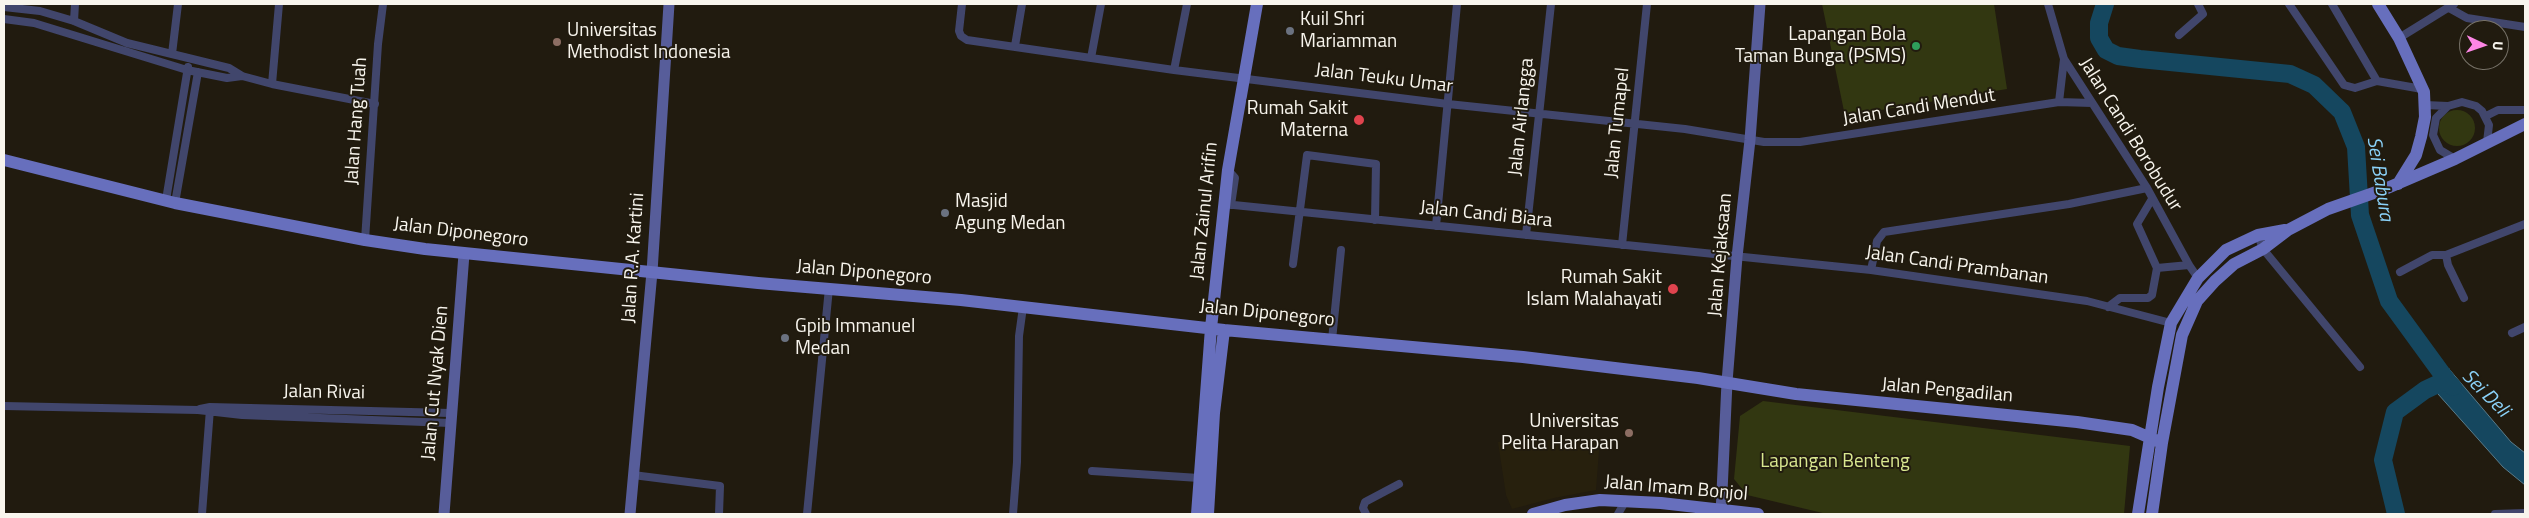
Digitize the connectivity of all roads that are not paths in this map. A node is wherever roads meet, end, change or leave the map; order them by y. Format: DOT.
graph roads {
  1 [pos="75,4"];
  2 [pos="178,4"];
  3 [pos="279,4"];
  4 [pos="383,4"];
  5 [pos="669,4"];
  6 [pos="962,4"];
  7 [pos="1022,4"];
  8 [pos="1101,4"];
  9 [pos="1187,4"];
  10 [pos="1257,4"];
  11 [pos="1457,4"];
  12 [pos="1551,4"];
  13 [pos="1647,4"];
  14 [pos="1760,4"];
  15 [pos="2048,4"];
  16 [pos="2198,4"];
  17 [pos="2288,4"];
  18 [pos="2332,4"];
  19 [pos="2378,4"];
  20 [pos="2452,6"];
  21 [pos="4,7"];
  22 [pos="4,19"];
  23 [pos="74,21"];
  24 [pos="2525,27"];
  25 [pos="64,31"];
  26 [pos="2179,35"];
  27 [pos="78,36"];
  28 [pos="2399,38"];
  29 [pos="1015,46"];
  30 [pos="172,54"];
  31 [pos="190,58"];
  32 [pos="1091,58"];
  33 [pos="2064,59"];
  34 [pos="187,70"];
  35 [pos="1174,70"];
  36 [pos="198,72"];
  37 [pos="242,76"];
  38 [pos="1244,77"];
  39 [pos="2377,81"];
  40 [pos="272,84"];
  41 [pos="2422,89"];
  42 [pos="2059,102"];
  43 [pos="2092,103"];
  44 [pos="375,104"];
  45 [pos="1448,104"];
  46 [pos="2425,105"];
  47 [pos="2448,106"];
  48 [pos="2525,110"];
  49 [pos="1539,113"];
  50 [pos="2486,116"];
  51 [pos="1635,124"];
  52 [pos="2525,124"];
  53 [pos="1750,140"];
  54 [pos="2487,142"];
  55 [pos="2455,159"];
  56 [pos="4,160"];
  57 [pos="2398,184"];
  58 [pos="2147,188"];
  59 [pos="2152,199"];
  60 [pos="170,202"];
  61 [pos="1228,205"];
  62 [pos="1298,213"];
  63 [pos="1375,220"];
  64 [pos="2525,224"];
  65 [pos="1436,226"];
  66 [pos="2288,230"];
  67 [pos="1526,234"];
  68 [pos="2258,235"];
  69 [pos="365,240"];
  70 [pos="1622,245"];
  71 [pos="2263,249"];
  72 [pos="1340,250"];
  73 [pos="464,254"];
  74 [pos="2446,256"];
  75 [pos="1737,257"];
  76 [pos="1293,264"];
  77 [pos="2189,265"];
  78 [pos="2157,268"];
  79 [pos="1871,270"];
  80 [pos="652,272"];
  81 [pos="2400,272"];
  82 [pos="2198,278"];
  83 [pos="829,288"];
  84 [pos="2464,298"];
  85 [pos="1023,307"];
  86 [pos="2108,307"];
  87 [pos="2171,323"];
  88 [pos="2525,327"];
  89 [pos="1211,328"];
  90 [pos="1224,330"];
  91 [pos="2512,333"];
  92 [pos="1332,340"];
  93 [pos="2360,367"];
  94 [pos="1727,382"];
  95 [pos="4,406"];
  96 [pos="210,410"];
  97 [pos="450,418"];
  98 [pos="2149,437"];
  99 [pos="2162,443"];
  100 [pos="1092,471"];
  101 [pos="633,475"];
  102 [pos="1199,478"];
  103 [pos="1399,484"];
  104 [pos="1626,500"];
  105 [pos="1203,501"];
  106 [pos="1721,512"];
  107 [pos="2525,513"];
  108 [pos="202,514"];
  109 [pos="444,514"];
  110 [pos="630,514"];
  111 [pos="719,514"];
  112 [pos="807,514"];
  113 [pos="1013,514"];
  114 [pos="1197,514"];
  115 [pos="1208,514"];
  116 [pos="1366,514"];
  117 [pos="1533,514"];
  118 [pos="1618,514"];
  119 [pos="1758,514"];
  120 [pos="2138,514"];
  121 [pos="2152,514"];
  122 [pos="2495,514"];
  1 -- 23 [label="street"];
  2 -- 30 [label="street"];
  3 -- 40 [label="street"];
  4 -- 44 [label="street, Jalan Hang Tuah"];
  5 -- 80 [label="street, Jalan R.A. Kartini"];
  6 -- 29 [label="street, Jalan Teuku Umar"];
  7 -- 29 [label="street"];
  8 -- 32 [label="street"];
  9 -- 35 [label="street"];
  10 -- 38 [label="main road, Jalan Zainul Arifin"];
  11 -- 45 [label="street"];
  12 -- 49 [label="street, Jalan Airlangga"];
  13 -- 51 [label="street, Jalan Tumapel"];
  14 -- 53 [label="street, Jalan Kejaksaan"];
  15 -- 33 [label="street, Jalan Candi Borobudur"];
  16 -- 26 [label="street"];
  17 -- 39 [label="street"];
  18 -- 39 [label="street"];
  19 -- 28 [label="main road"];
  20 -- 24 [label="street"];
  20 -- 28 [label="street"];
  21 -- 23 [label="street"];
  22 -- 25 [label="street"];
  23 -- 25 [label="street"];
  23 -- 27 [label="street"];
  23 -- 30 [label="street"];
  25 -- 27 [label="street"];
  27 -- 34 [label="street"];
  28 -- 41 [label="main road"];
  29 -- 32 [label="street, Jalan Teuku Umar"];
  30 -- 31 [label="street"];
  31 -- 34 [label="street"];
  31 -- 37 [label="street"];
  32 -- 35 [label="street, Jalan Teuku Umar"];
  33 -- 42 [label="street"];
  33 -- 43 [label="street, Jalan Candi Borobudur"];
  34 -- 36 [label="street"];
  34 -- 60 [label="street"];
  35 -- 38 [label="street, Jalan Teuku Umar"];
  36 -- 37 [label="street"];
  36 -- 60 [label="street"];
  37 -- 40 [label="street"];
  38 -- 45 [label="street, Jalan Teuku Umar"];
  38 -- 61 [label="main road, Jalan Zainul Arifin"];
  39 -- 41 [label="street"];
  40 -- 44 [label="street"];
  41 -- 46 [label="main road"];
  42 -- 43 [label="street, Jalan Candi Mendut"];
  42 -- 53 [label="street, Jalan Candi Mendut"];
  43 -- 58 [label="street, Jalan Candi Borobudur"];
  44 -- 69 [label="street, Jalan Hang Tuah"];
  45 -- 49 [label="street, Jalan Teuku Umar"];
  45 -- 65 [label="street"];
  46 -- 47 [label="street"];
  46 -- 57 [label="main road"];
  47 -- 50 [label="street"];
  47 -- 55 [label="street"];
  48 -- 50 [label="street"];
  49 -- 51 [label="street, Jalan Teuku Umar"];
  49 -- 67 [label="street, Jalan Airlangga"];
  50 -- 54 [label="street"];
  51 -- 53 [label="street, Jalan Teuku Umar"];
  51 -- 70 [label="street, Jalan Tumapel"];
  52 -- 54 [label="main road"];
  53 -- 75 [label="street, Jalan Kejaksaan"];
  54 -- 55 [label="main road"];
  55 -- 57 [label="main road"];
  56 -- 60 [label="main road, Jalan Diponegoro"];
  57 -- 66 [label="main road"];
  58 -- 59 [label="street, Jalan Candi Borobudur"];
  58 -- 79 [label="street"];
  59 -- 77 [label="street, Jalan Candi Borobudur"];
  59 -- 78 [label="street"];
  60 -- 69 [label="main road, Jalan Diponegoro"];
  61 -- 62 [label="street, Jalan Candi Biara"];
  61 -- 89 [label="main road, Jalan Zainul Arifin"];
  62 -- 63 [label="street, Jalan Candi Biara"];
  62 -- 63 [label="street"];
  62 -- 76 [label="street"];
  63 -- 65 [label="street, Jalan Candi Biara"];
  64 -- 74 [label="street"];
  65 -- 67 [label="street, Jalan Candi Biara"];
  66 -- 68 [label="main road"];
  66 -- 71 [label="main road"];
  67 -- 70 [label="street, Jalan Candi Biara"];
  68 -- 71 [label="street"];
  68 -- 82 [label="main road"];
  69 -- 73 [label="main road, Jalan Diponegoro"];
  70 -- 75 [label="street, Jalan Candi Biara"];
  71 -- 93 [label="street"];
  71 -- 99 [label="main road"];
  72 -- 92 [label="street"];
  73 -- 80 [label="main road, Jalan Diponegoro"];
  73 -- 97 [label="street, Jalan Cut Nyak Dien"];
  74 -- 81 [label="street"];
  74 -- 84 [label="street"];
  75 -- 79 [label="street, Jalan Candi Prambanan"];
  75 -- 94 [label="street, Jalan Kejaksaan"];
  77 -- 78 [label="street"];
  77 -- 82 [label="street, Jalan Candi Borobudur"];
  78 -- 86 [label="street"];
  79 -- 86 [label="street, Jalan Candi Prambanan"];
  80 -- 83 [label="main road, Jalan Diponegoro"];
  80 -- 101 [label="street, Jalan R.A. Kartini"];
  82 -- 87 [label="main road"];
  83 -- 85 [label="main road, Jalan Diponegoro"];
  83 -- 112 [label="street"];
  85 -- 89 [label="main road, Jalan Diponegoro"];
  85 -- 113 [label="street"];
  86 -- 87 [label="street, Jalan Candi Prambanan"];
  87 -- 98 [label="main road"];
  88 -- 91 [label="street"];
  89 -- 90 [label="main road, Jalan Diponegoro"];
  89 -- 102 [label="main road, Jalan Zainul Arifin"];
  90 -- 92 [label="main road, Jalan Diponegoro"];
  90 -- 105 [label="main road, Jalan Zainul Arifin"];
  92 -- 94 [label="main road, Jalan Diponegoro"];
  94 -- 98 [label="main road, Jalan Pengadilan"];
  94 -- 106 [label="street, Jalan Kejaksaan"];
  95 -- 96 [label="street, Jalan Rivai"];
  96 -- 97 [label="street, Jalan Rivai"];
  96 -- 108 [label="street"];
  97 -- 109 [label="street, Jalan Cut Nyak Dien"];
  98 -- 99 [label="main road, Jalan Pengadilan"];
  98 -- 120 [label="main road"];
  99 -- 121 [label="main road"];
  100 -- 102 [label="street"];
  101 -- 110 [label="street, Jalan R.A. Kartini"];
  101 -- 111 [label="street"];
  102 -- 105 [label="main road, Jalan Zainul Arifin"];
  103 -- 116 [label="street"];
  104 -- 106 [label="main road, Jalan Imam Bonjol"];
  104 -- 117 [label="main road, Jalan Imam Bonjol"];
  104 -- 118 [label="street"];
  105 -- 114 [label="main road, Jalan Zainul Arifin"];
  105 -- 115 [label="main road, Jalan Zainul Arifin"];
  106 -- 119 [label="main road, Jalan Imam Bonjol"];
  107 -- 122 [label="street"];
}
